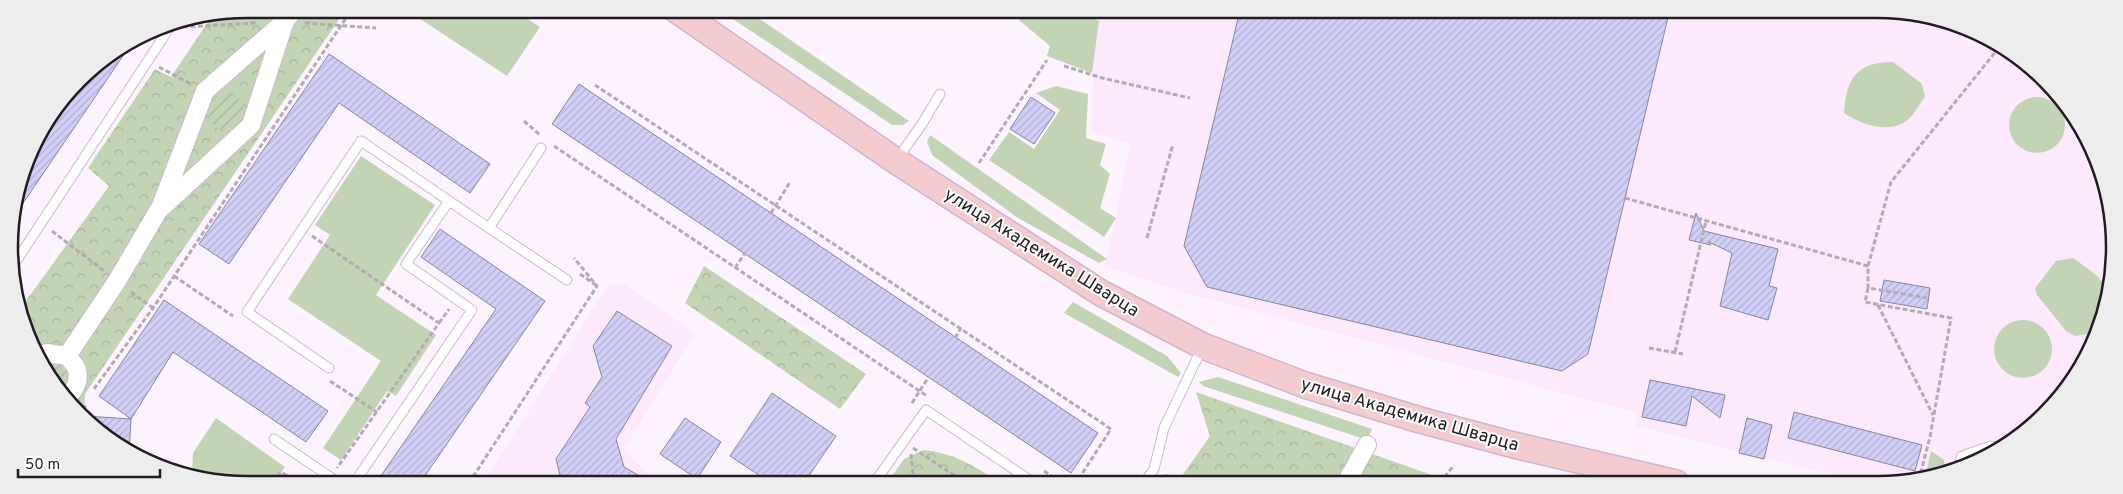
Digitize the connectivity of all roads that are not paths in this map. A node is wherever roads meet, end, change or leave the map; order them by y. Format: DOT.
graph roads {
  1 [pos="287,18"];
  2 [pos="289,18"];
  3 [pos="688,18"];
  4 [pos="167,32"];
  5 [pos="940,94"];
  6 [pos="543,143"];
  7 [pos="896,161"];
  8 [pos="449,201"];
  9 [pos="158,211"];
  10 [pos="489,228"];
  11 [pos="18,258"];
  12 [pos="566,280"];
  13 [pos="1203,346"];
  14 [pos="44,355"];
  15 [pos="67,356"];
  16 [pos="329,368"];
  17 [pos="70,393"];
  18 [pos="274,439"];
  19 [pos="1367,445"];
  20 [pos="1991,446"];
  21 [pos="1961,460"];
  22 [pos="328,476"];
  23 [pos="359,476"];
  24 [pos="879,476"];
  25 [pos="1024,476"];
  26 [pos="1149,476"];
  27 [pos="1350,476"];
  28 [pos="1646,476"];
  1 -- 9 [label="street"];
  2 -- 9 [label="street"];
  3 -- 7 [label="street, улица Академика Шварца"];
  4 -- 11 [label="lane"];
  5 -- 7 [label="lane"];
  6 -- 10 [label="lane"];
  7 -- 13 [label="street, улица Академика Шварца"];
  8 -- 10 [label="lane"];
  8 -- 16 [label="lane"];
  8 -- 23 [label="lane"];
  9 -- 15 [label="street"];
  10 -- 12 [label="lane"];
  13 -- 26 [label="lane"];
  13 -- 28 [label="street, улица Академика Шварца"];
  14 -- 15 [label="street"];
  15 -- 17 [label="street"];
  18 -- 22 [label="lane"];
  19 -- 27 [label="street"];
  20 -- 21 [label="lane"];
  24 -- 25 [label="lane"];
}
